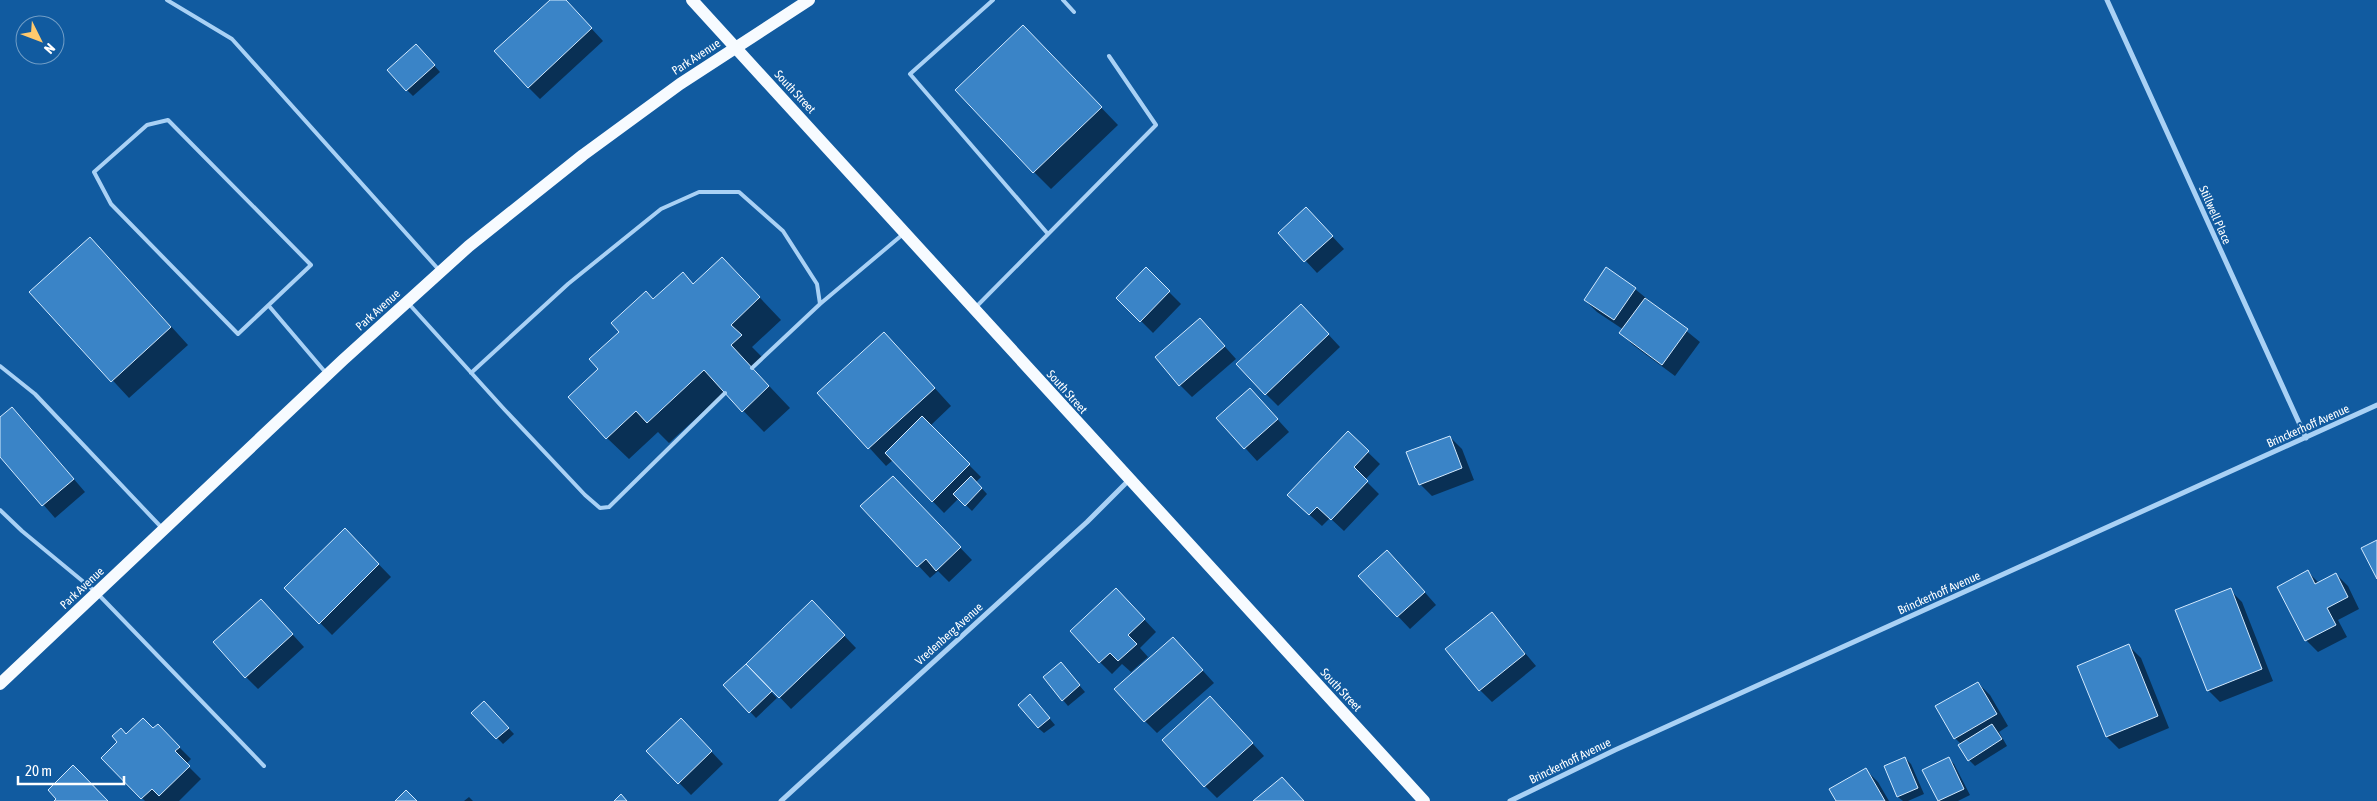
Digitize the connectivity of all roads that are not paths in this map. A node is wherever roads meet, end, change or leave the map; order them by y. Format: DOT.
graph roads {
  1 [pos="167,0"];
  2 [pos="692,0"];
  3 [pos="809,0"];
  4 [pos="993,0"];
  5 [pos="1063,0"];
  6 [pos="2107,0"];
  7 [pos="1074,12"];
  8 [pos="735,48"];
  9 [pos="1109,56"];
  10 [pos="904,232"];
  11 [pos="1048,234"];
  12 [pos="440,272"];
  13 [pos="407,302"];
  14 [pos="820,304"];
  15 [pos="269,306"];
  16 [pos="974,309"];
  17 [pos="0,366"];
  18 [pos="752,368"];
  19 [pos="471,373"];
  20 [pos="328,374"];
  21 [pos="725,393"];
  22 [pos="2377,405"];
  23 [pos="2306,438"];
  24 [pos="1130,480"];
  25 [pos="0,510"];
  26 [pos="164,530"];
  27 [pos="97,592"];
  28 [pos="0,684"];
  29 [pos="264,766"];
  30 [pos="781,801"];
  31 [pos="1424,801"];
  32 [pos="1510,801"];
  1 -- 12 [label="lane"];
  2 -- 8 [label="main road, South Street"];
  3 -- 8 [label="main road, Park Avenue"];
  4 -- 11 [label="lane"];
  5 -- 7 [label="lane"];
  6 -- 23 [label="street, Stillwell Place"];
  8 -- 10 [label="main road, South Street"];
  8 -- 12 [label="main road, Park Avenue"];
  9 -- 11 [label="lane"];
  10 -- 14 [label="lane"];
  10 -- 16 [label="main road, South Street"];
  11 -- 16 [label="lane"];
  12 -- 13 [label="main road, Park Avenue"];
  13 -- 19 [label="lane"];
  13 -- 20 [label="main road, Park Avenue"];
  14 -- 18 [label="lane"];
  14 -- 19 [label="lane"];
  15 -- 15 [label="lane"];
  15 -- 20 [label="lane"];
  16 -- 24 [label="main road, South Street"];
  17 -- 26 [label="lane"];
  19 -- 21 [label="lane"];
  20 -- 26 [label="main road, Park Avenue"];
  22 -- 23 [label="street, Brinckerhoff Avenue"];
  23 -- 32 [label="street, Brinckerhoff Avenue"];
  24 -- 30 [label="street, Vredenberg Avenue"];
  24 -- 31 [label="main road, South Street"];
  25 -- 27 [label="lane"];
  26 -- 27 [label="main road, Park Avenue"];
  27 -- 28 [label="main road, Park Avenue"];
  27 -- 29 [label="lane"];
}
